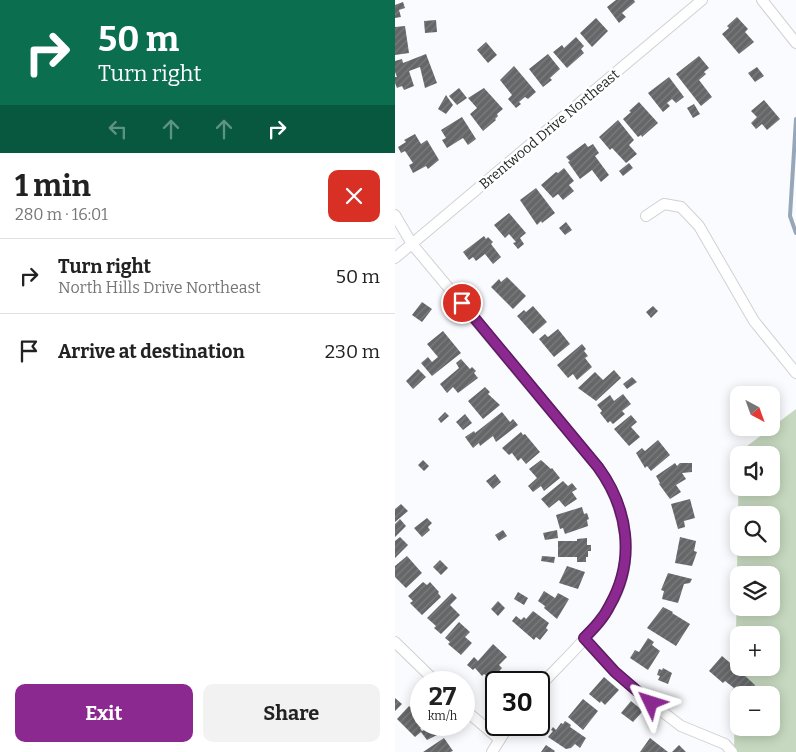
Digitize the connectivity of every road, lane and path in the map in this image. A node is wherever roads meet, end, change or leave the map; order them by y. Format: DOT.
graph roads {
  1 [pos="702,0"];
  2 [pos="762,0"];
  3 [pos="796,44"];
  4 [pos="395,215"];
  5 [pos="646,216"];
  6 [pos="412,244"];
  7 [pos="395,258"];
  8 [pos="796,373"];
  9 [pos="584,638"];
  10 [pos="395,642"];
  11 [pos="425,671"];
  12 [pos="550,675"];
  13 [pos="475,718"];
  14 [pos="501,736"];
  15 [pos="499,739"];
  16 [pos="492,752"];
  17 [pos="732,752"];
  1 -- 6 [label="street, Brentwood Drive Northeast"];
  2 -- 3 [label="street"];
  4 -- 6 [label="street"];
  5 -- 8 [label="street"];
  6 -- 7 [label="street, Brentwood Drive Northeast"];
  6 -- 9 [label="street"];
  9 -- 12 [label="street"];
  9 -- 17 [label="street"];
  10 -- 11 [label="street"];
  13 -- 15 [label="street"];
  14 -- 15 [label="street"];
  15 -- 16 [label="street"];
}
